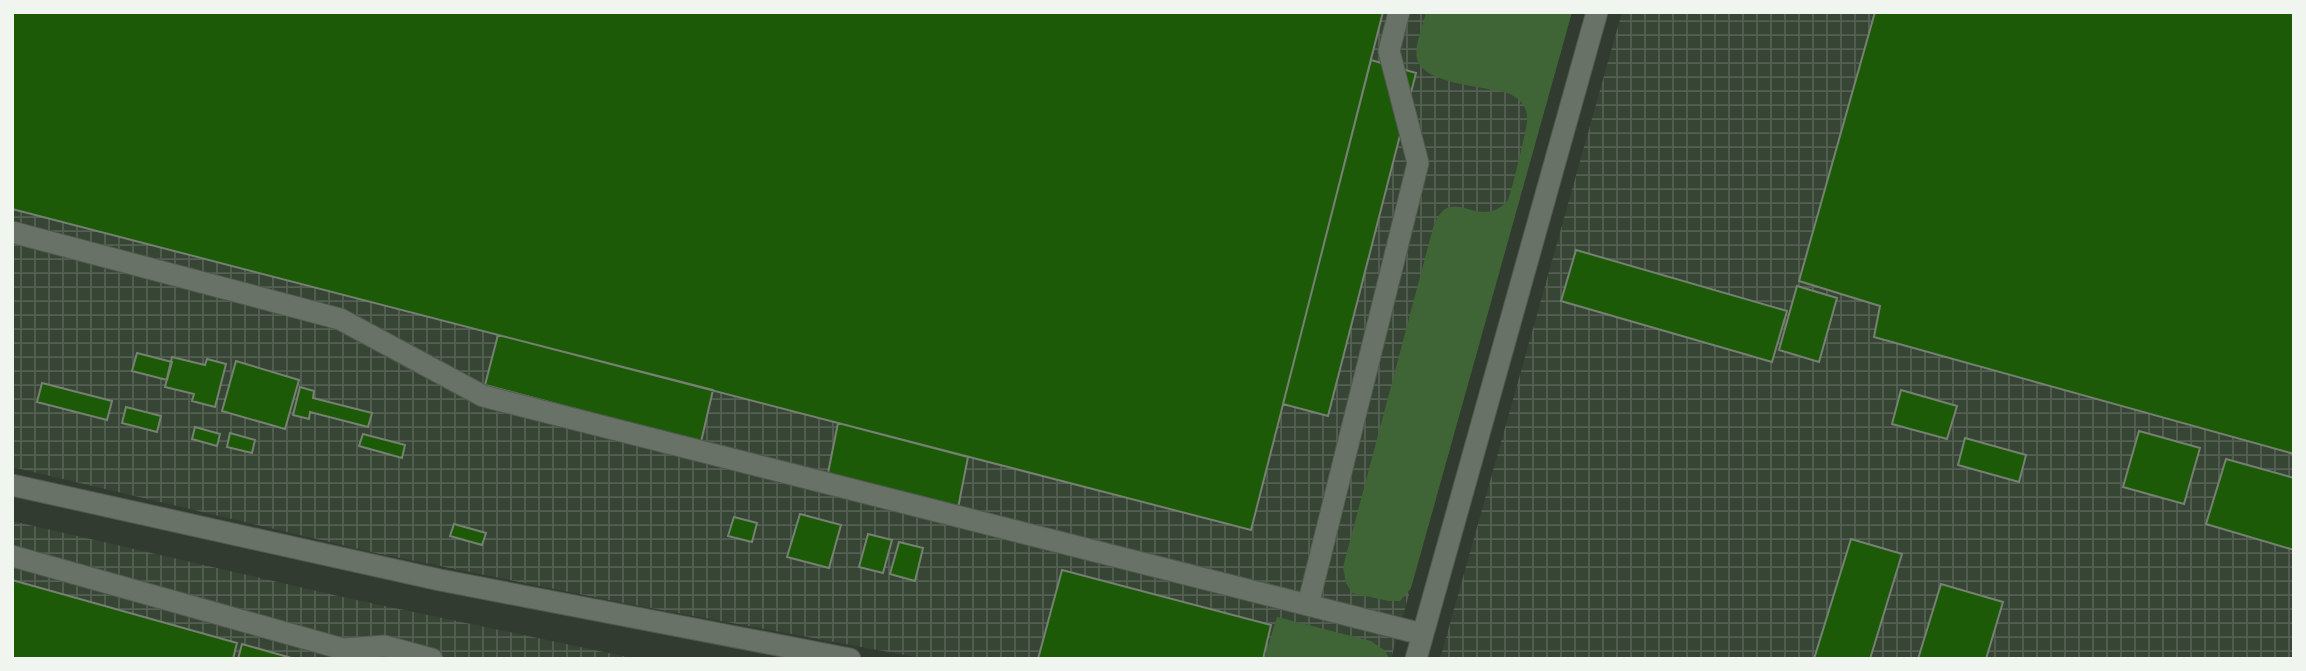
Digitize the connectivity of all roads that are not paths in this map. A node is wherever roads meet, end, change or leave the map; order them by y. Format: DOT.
graph roads {
  1 [pos="1399,12"];
  2 [pos="1597,12"];
  3 [pos="12,232"];
  4 [pos="12,485"];
  5 [pos="12,556"];
  6 [pos="1308,605"];
  7 [pos="1422,634"];
  8 [pos="342,654"];
  9 [pos="432,659"];
  10 [pos="850,659"];
  11 [pos="1416,659"];
  1 -- 6 [label="street"];
  2 -- 7 [label="street"];
  3 -- 6 [label="street"];
  4 -- 10 [label="street"];
  5 -- 8 [label="street"];
  6 -- 7 [label="street"];
  7 -- 11 [label="street"];
  8 -- 9 [label="street"];
}
